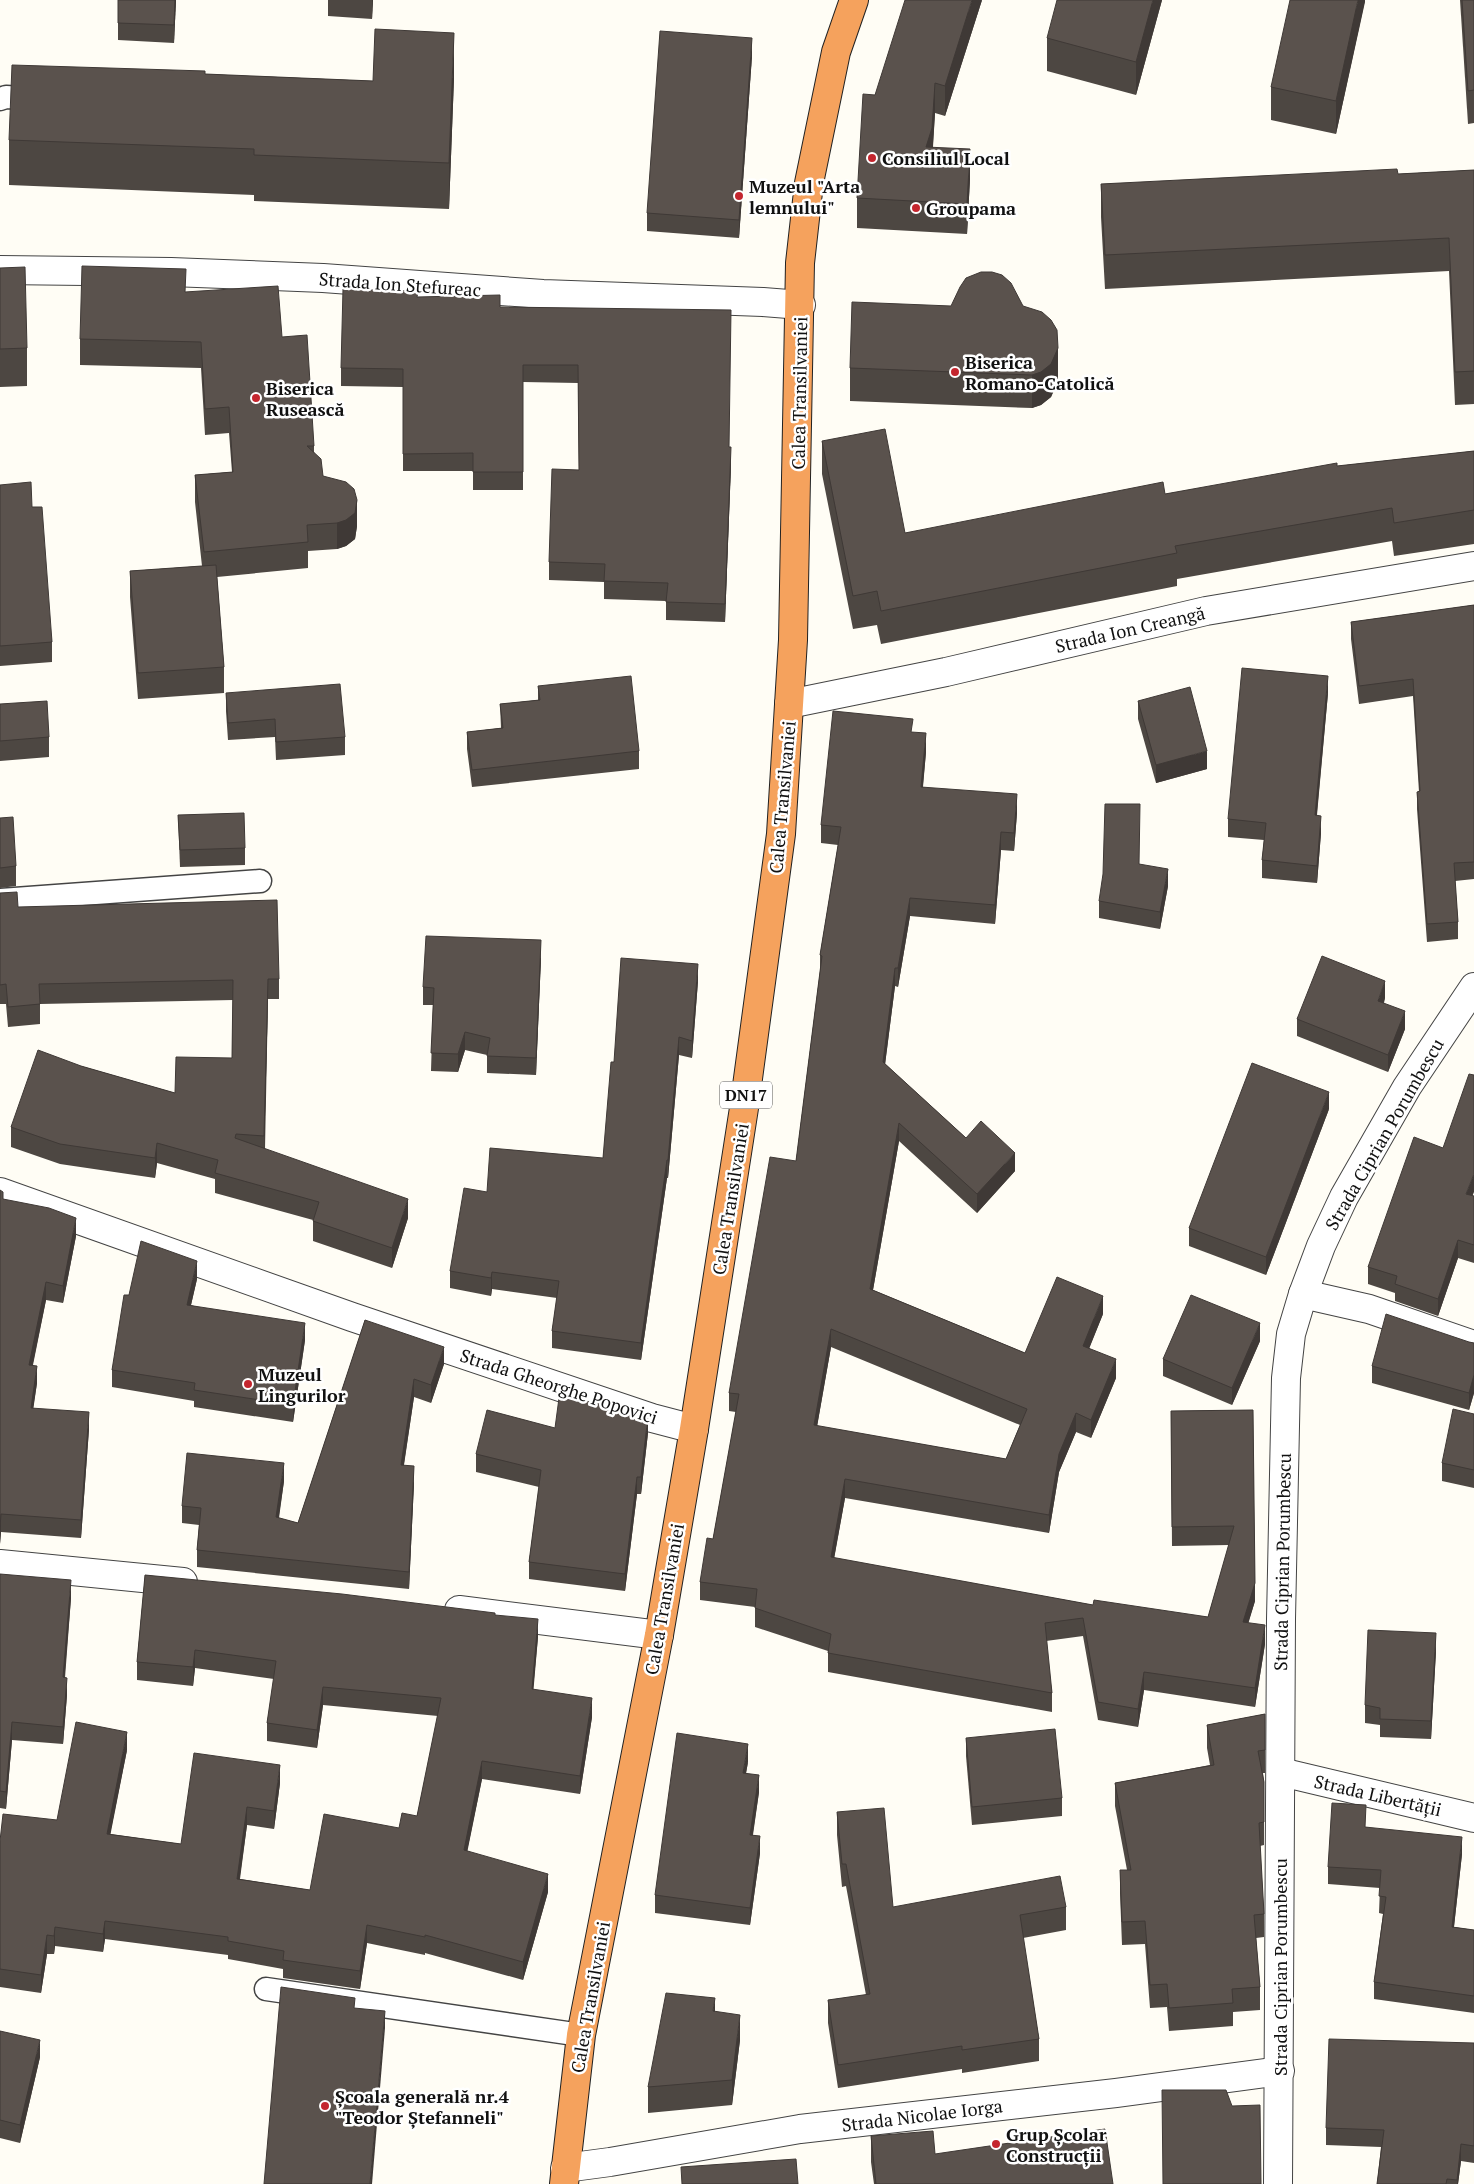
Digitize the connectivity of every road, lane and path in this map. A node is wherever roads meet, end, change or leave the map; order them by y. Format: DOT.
graph roads {
  1 [pos="854,0"];
  2 [pos="0,99"];
  3 [pos="64,99"];
  4 [pos="0,270"];
  5 [pos="801,305"];
  6 [pos="1474,566"];
  7 [pos="789,704"];
  8 [pos="260,881"];
  9 [pos="0,900"];
  10 [pos="1474,987"];
  11 [pos="0,1192"];
  12 [pos="1303,1294"];
  13 [pos="1474,1344"];
  14 [pos="694,1429"];
  15 [pos="0,1564"];
  16 [pos="207,1584"];
  17 [pos="434,1608"];
  18 [pos="659,1635"];
  19 [pos="1281,1772"];
  20 [pos="1474,1818"];
  21 [pos="266,1989"];
  22 [pos="581,2035"];
  23 [pos="1280,2072"];
  24 [pos="565,2176"];
  25 [pos="1278,2184"];
  1 -- 5 [label="highway, Calea Transilvaniei / DN17"];
  2 -- 3 [label="lane"];
  4 -- 5 [label="street, Strada Ion Stefureac"];
  5 -- 7 [label="highway, Calea Transilvaniei / DN17"];
  6 -- 7 [label="street, Strada Ion Creangă"];
  7 -- 14 [label="highway, Calea Transilvaniei / DN17"];
  8 -- 9 [label="lane"];
  10 -- 12 [label="street, Strada Ciprian Porumbescu"];
  11 -- 14 [label="street, Strada Gheorghe Popovici"];
  12 -- 13 [label="street"];
  12 -- 19 [label="street, Strada Ciprian Porumbescu"];
  14 -- 18 [label="highway, Calea Transilvaniei / DN17"];
  15 -- 16 [label="street"];
  17 -- 18 [label="street"];
  18 -- 22 [label="highway, Calea Transilvaniei / DN17"];
  19 -- 20 [label="street, Strada Libertății"];
  19 -- 23 [label="street, Strada Ciprian Porumbescu"];
  21 -- 22 [label="lane"];
  22 -- 24 [label="highway, Calea Transilvaniei / DN17"];
  23 -- 24 [label="street, Strada Nicolae Iorga"];
  23 -- 25 [label="street, Strada Ciprian Porumbescu"];
}
